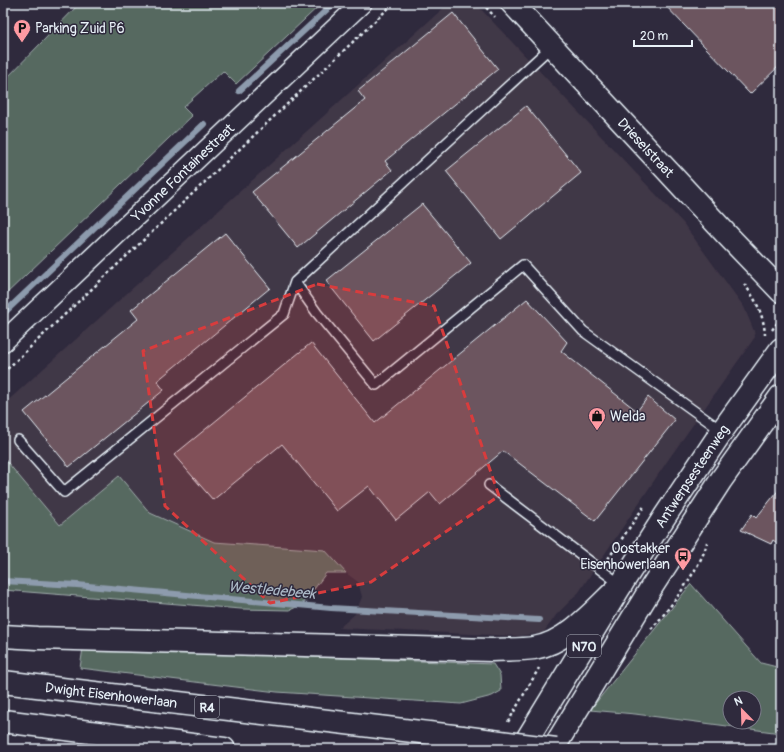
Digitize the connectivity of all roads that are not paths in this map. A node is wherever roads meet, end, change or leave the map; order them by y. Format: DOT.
graph roads {
  1 [pos="362,3"];
  2 [pos="512,3"];
  3 [pos="552,46"];
  4 [pos="295,282"];
  5 [pos="781,291"];
  6 [pos="3,342"];
  7 [pos="773,344"];
  8 [pos="781,396"];
  9 [pos="722,431"];
  10 [pos="18,440"];
  11 [pos="489,485"];
  12 [pos="620,585"];
  13 [pos="3,636"];
  14 [pos="3,682"];
  15 [pos="3,721"];
  16 [pos="224,749"];
  17 [pos="521,749"];
  18 [pos="554,749"];
  1 -- 6 [label="street, Yvonne Fontainestraat"];
  2 -- 3 [label="main road, Drieselstraat"];
  3 -- 4 [label="lane"];
  3 -- 5 [label="main road, Drieselstraat"];
  4 -- 9 [label="lane"];
  4 -- 10 [label="lane"];
  7 -- 9 [label="main road, Antwerpsesteenweg / N70"];
  8 -- 18 [label="main road, Antwerpsesteenweg / N70"];
  9 -- 12 [label="main road, Antwerpsesteenweg / N70"];
  11 -- 12 [label="lane"];
  12 -- 13 [label="main road"];
  12 -- 17 [label="main road, Antwerpsesteenweg / N70"];
  14 -- 18 [label="main road, Dwight Eisenhowerlaan / R4, bridge"];
  15 -- 16 [label="main road"];
}
